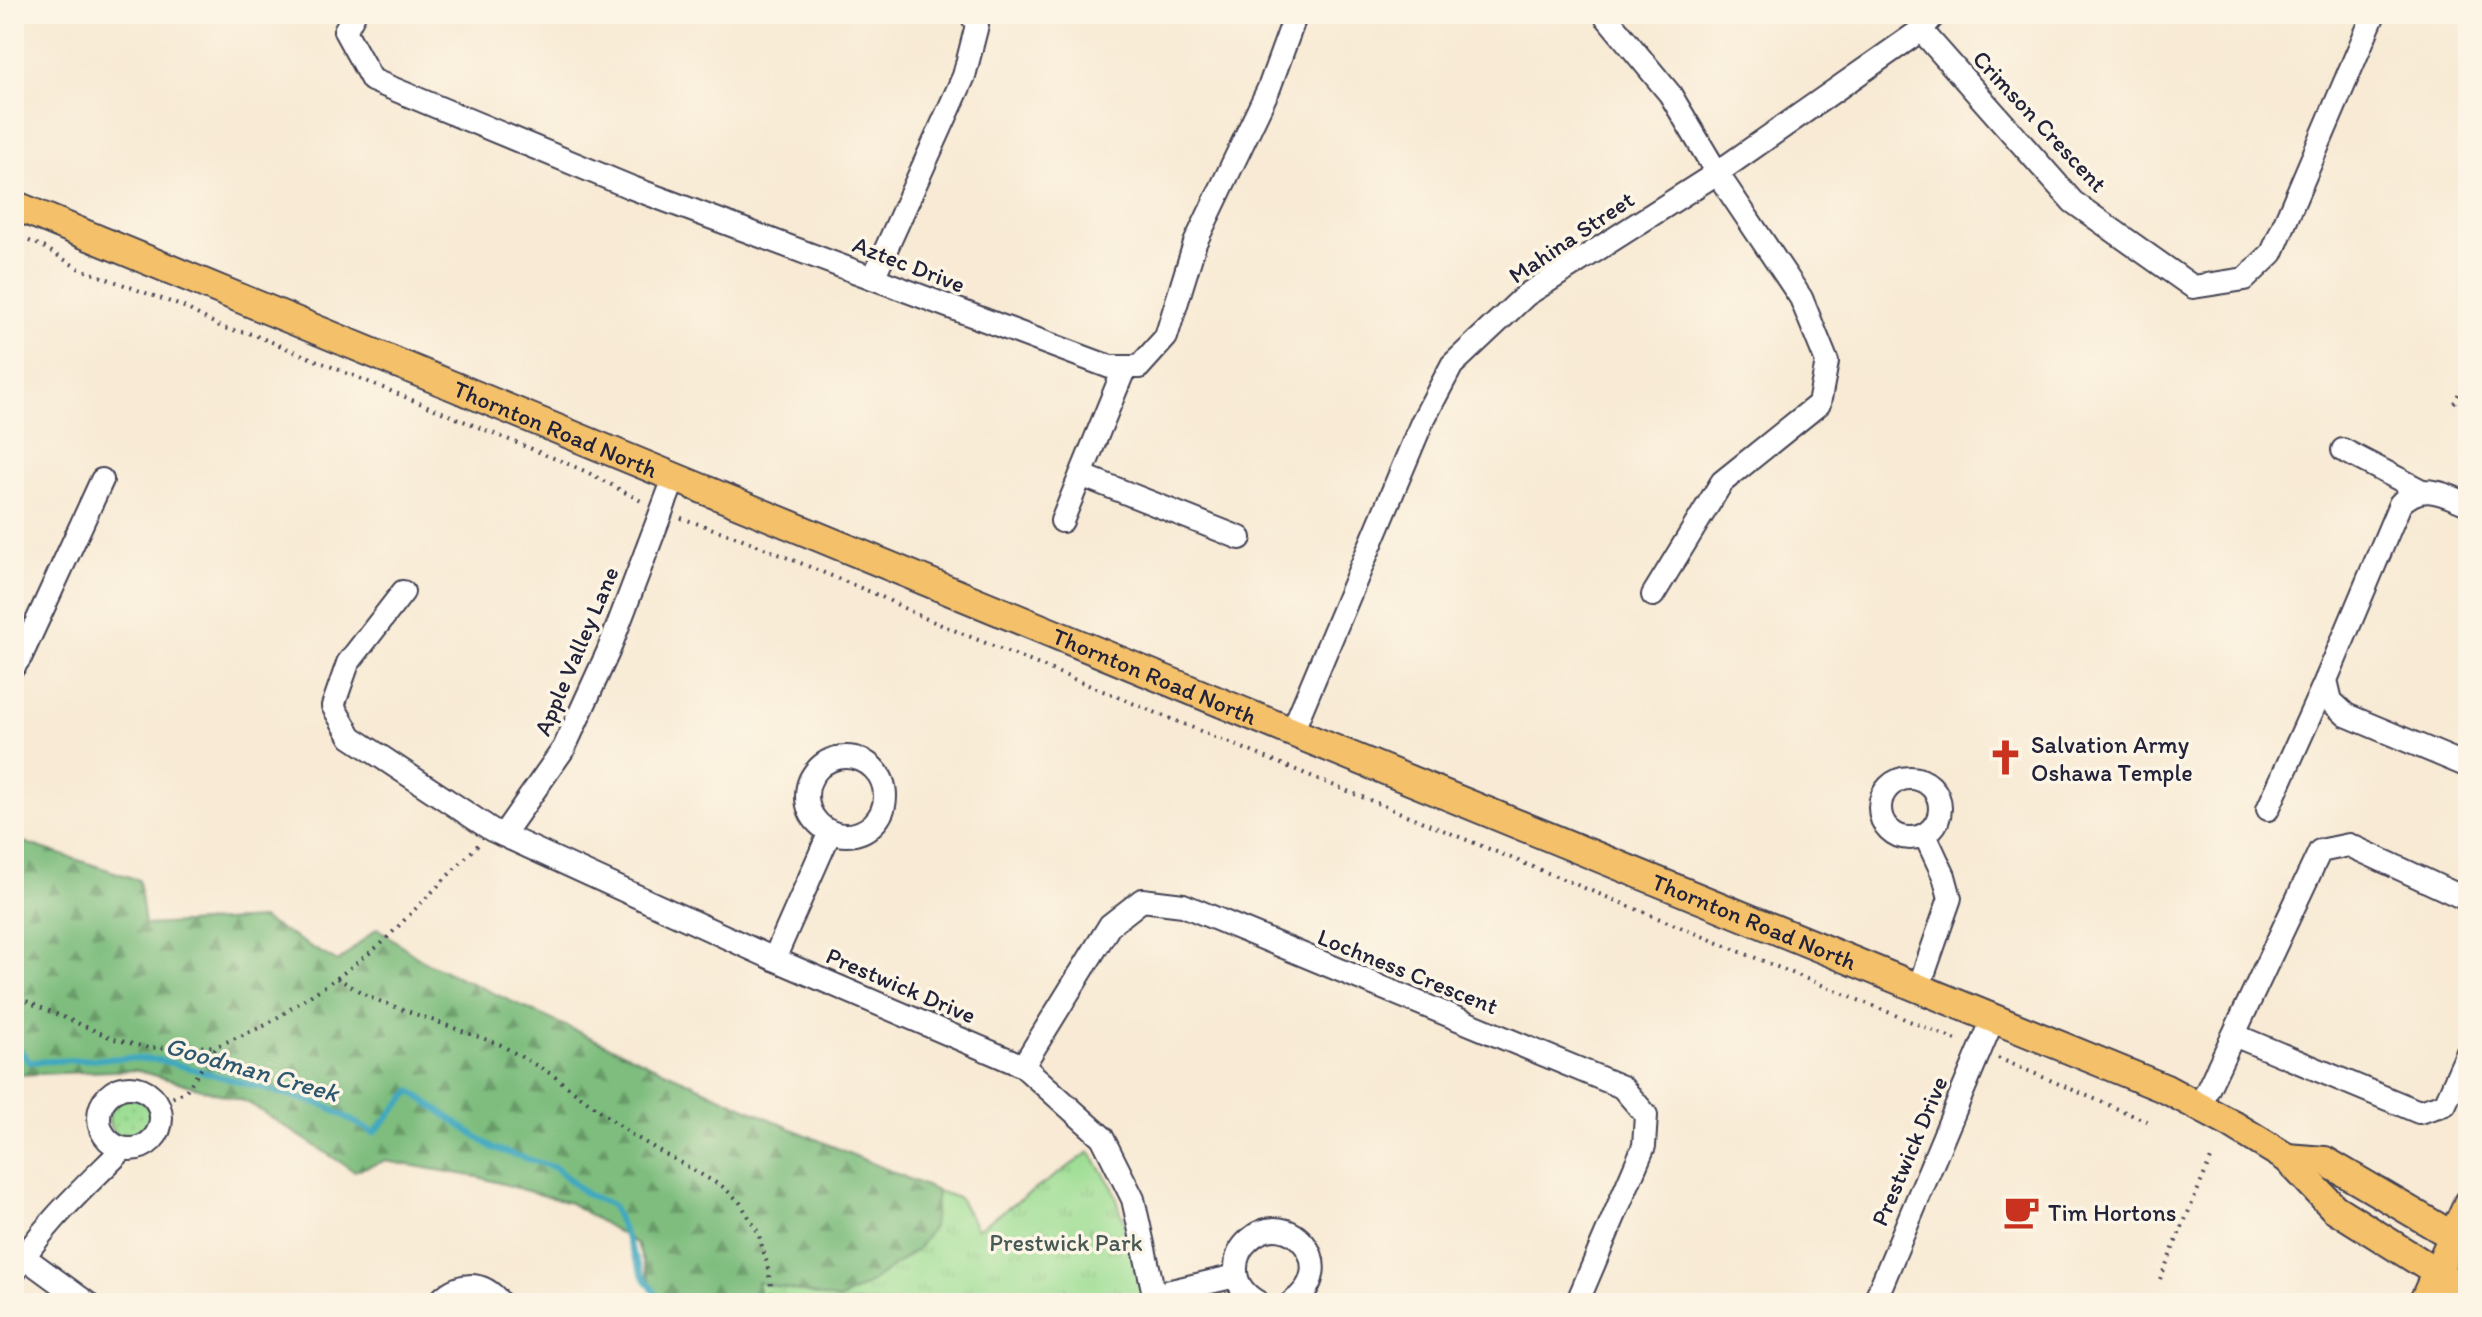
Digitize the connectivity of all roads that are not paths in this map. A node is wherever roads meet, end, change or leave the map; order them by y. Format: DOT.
graph roads {
  1 [pos="354,14"];
  2 [pos="971,14"];
  3 [pos="1296,14"];
  4 [pos="1604,14"];
  5 [pos="2374,14"];
  6 [pos="1928,22"];
  7 [pos="1717,173"];
  8 [pos="14,205"];
  9 [pos="873,278"];
  10 [pos="1125,367"];
  11 [pos="2343,450"];
  12 [pos="1081,475"];
  13 [pos="675,476"];
  14 [pos="102,480"];
  15 [pos="2420,490"];
  16 [pos="2468,504"];
  17 [pos="1062,521"];
  18 [pos="1240,538"];
  19 [pos="403,592"];
  20 [pos="1653,595"];
  21 [pos="14,666"];
  22 [pos="2326,680"];
  23 [pos="1292,732"];
  24 [pos="2468,766"];
  25 [pos="2268,809"];
  26 [pos="830,832"];
  27 [pos="497,833"];
  28 [pos="1925,835"];
  29 [pos="2468,900"];
  30 [pos="774,959"];
  31 [pos="1919,987"];
  32 [pos="1993,1019"];
  33 [pos="2234,1035"];
  34 [pos="2468,1052"];
  35 [pos="1023,1066"];
  36 [pos="2200,1106"];
  37 [pos="123,1149"];
  38 [pos="2287,1158"];
  39 [pos="2468,1203"];
  40 [pos="2460,1240"];
  41 [pos="19,1265"];
  42 [pos="2437,1272"];
  43 [pos="1236,1276"];
  44 [pos="2468,1292"];
  45 [pos="1155,1299"];
  46 [pos="87,1303"];
  47 [pos="438,1303"];
  48 [pos="500,1303"];
  49 [pos="1259,1303"];
  50 [pos="1291,1303"];
  51 [pos="1577,1303"];
  52 [pos="1874,1303"];
  53 [pos="2423,1303"];
  54 [pos="2463,1303"];
  1 -- 9 [label="street, Aztec Drive"];
  2 -- 9 [label="street"];
  3 -- 10 [label="street"];
  4 -- 7 [label="street"];
  5 -- 6 [label="street, Crimson Crescent"];
  6 -- 7 [label="street, Mahina Street"];
  7 -- 20 [label="street"];
  7 -- 23 [label="street, Mahina Street"];
  8 -- 13 [label="main road, Thornton Road North"];
  9 -- 10 [label="street, Aztec Drive"];
  10 -- 12 [label="street"];
  11 -- 15 [label="street"];
  12 -- 17 [label="street"];
  12 -- 18 [label="street"];
  13 -- 23 [label="main road, Thornton Road North"];
  13 -- 27 [label="street, Apple Valley Lane"];
  14 -- 21 [label="street"];
  15 -- 16 [label="street"];
  15 -- 22 [label="street"];
  19 -- 27 [label="street, Prestwick Drive"];
  22 -- 24 [label="street"];
  22 -- 25 [label="street"];
  23 -- 31 [label="main road, Thornton Road North"];
  26 -- 30 [label="street"];
  27 -- 30 [label="street, Prestwick Drive"];
  28 -- 31 [label="street"];
  29 -- 33 [label="street"];
  30 -- 35 [label="street, Prestwick Drive"];
  31 -- 32 [label="main road, Thornton Road North"];
  32 -- 36 [label="main road, Thornton Road North"];
  32 -- 52 [label="street, Prestwick Drive"];
  33 -- 34 [label="street"];
  33 -- 36 [label="street"];
  35 -- 45 [label="street, Prestwick Drive"];
  35 -- 51 [label="street, Lochness Crescent"];
  36 -- 38 [label="main road, Thornton Road North"];
  37 -- 37 [label="street"];
  37 -- 41 [label="street"];
  38 -- 40 [label="main road, Thornton Road North"];
  38 -- 42 [label="main road, Thornton Road North"];
  39 -- 40 [label="main road"];
  40 -- 42 [label="main road"];
  41 -- 46 [label="street"];
  42 -- 44 [label="main road, Thornton Road North"];
  42 -- 53 [label="main road"];
  43 -- 45 [label="street"];
  43 -- 49 [label="street"];
  43 -- 50 [label="street"];
  44 -- 54 [label="main road"];
  47 -- 48 [label="street"];
}
